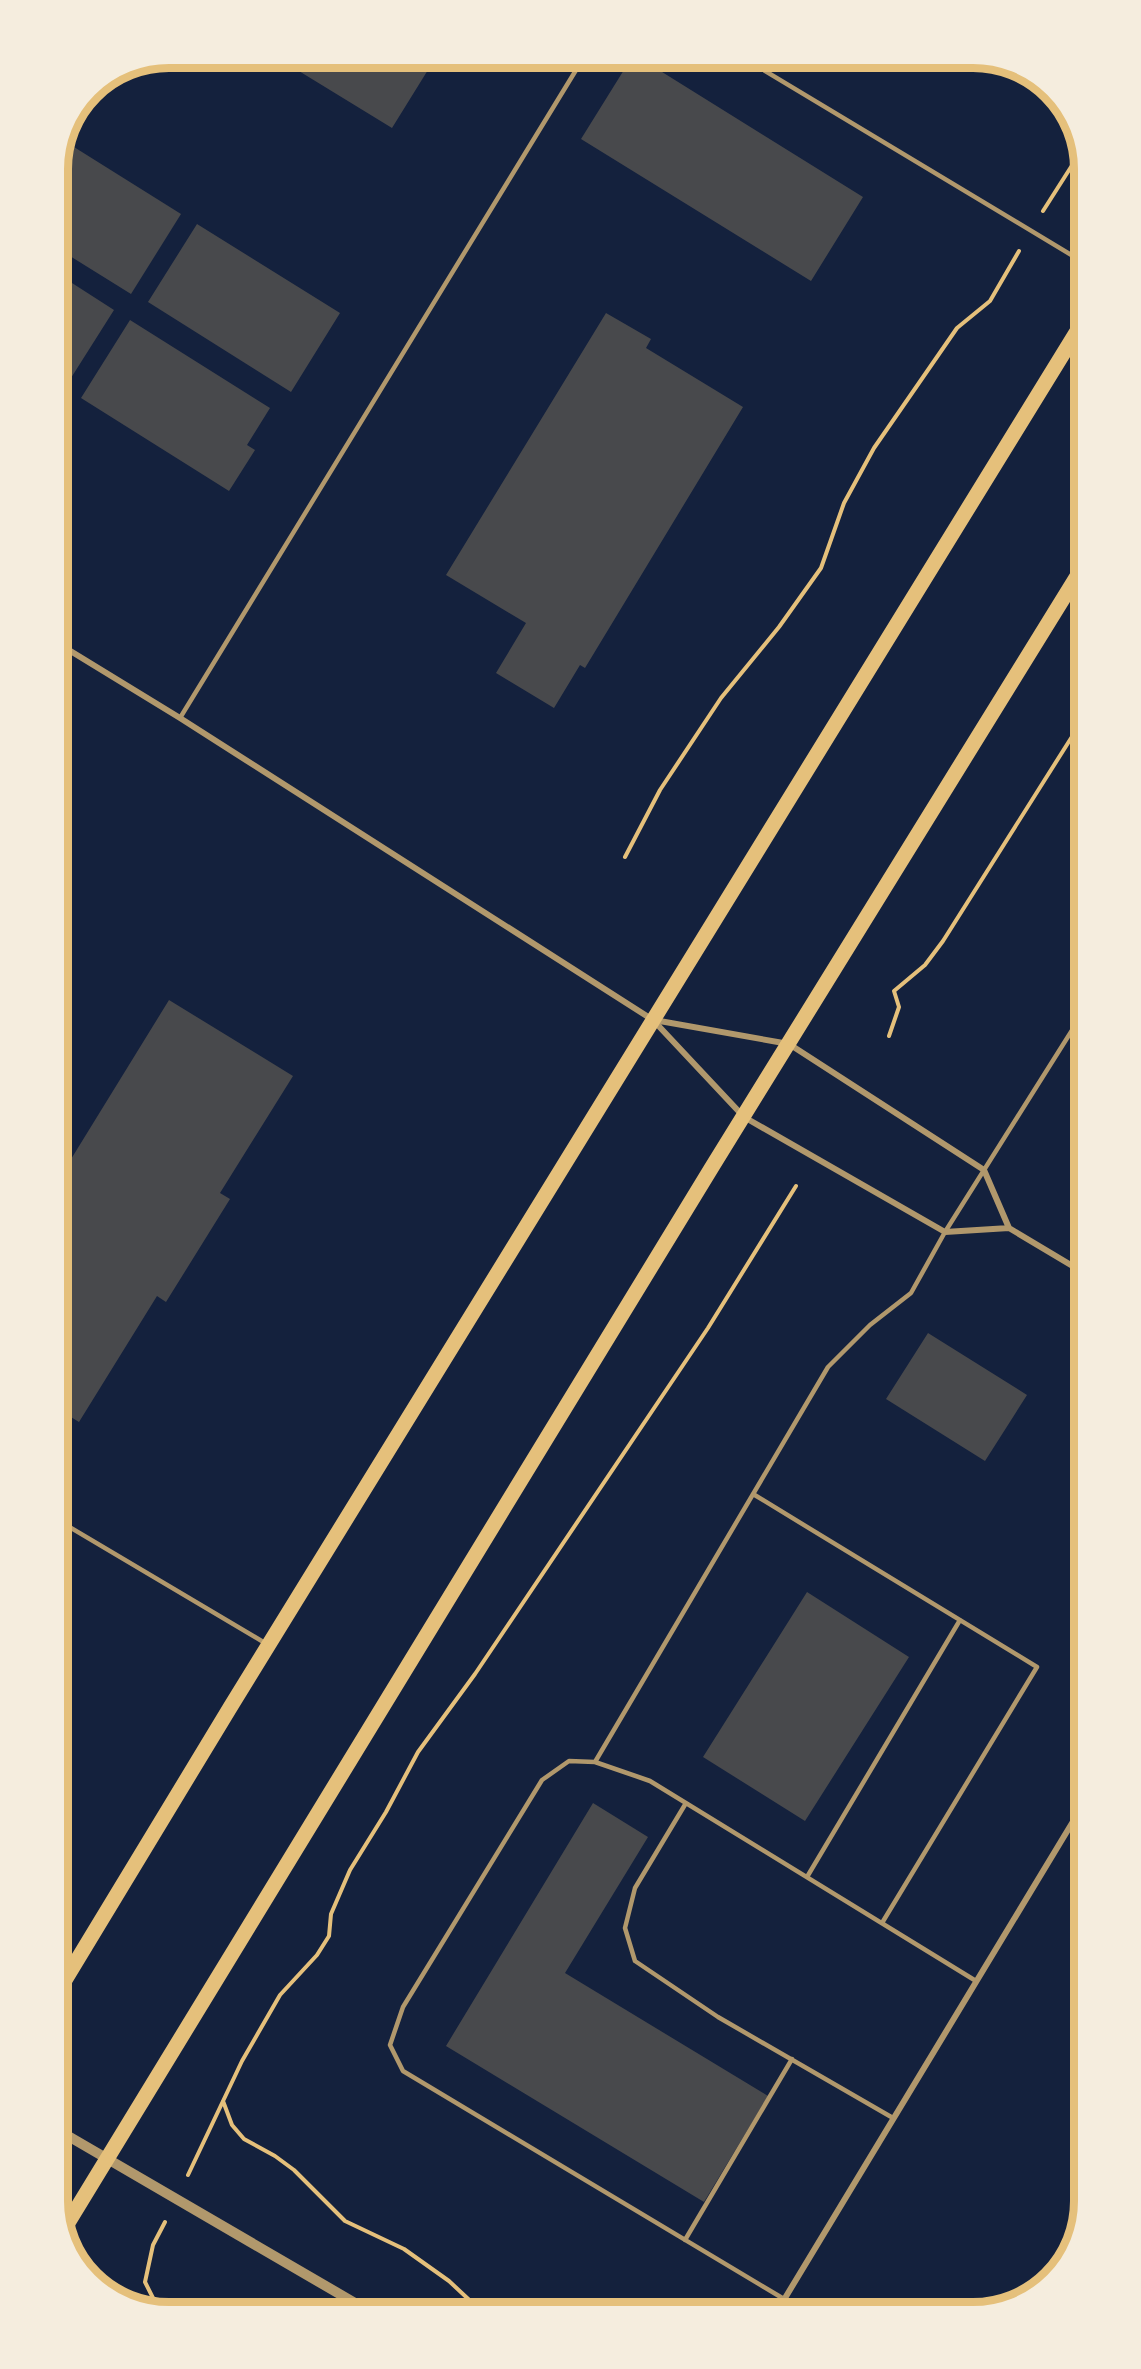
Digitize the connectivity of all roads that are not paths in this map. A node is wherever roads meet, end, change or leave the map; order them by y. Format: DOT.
graph roads {
  1 [pos="577,68"];
  2 [pos="760,68"];
  3 [pos="1073,257"];
  4 [pos="1073,336"];
  5 [pos="1073,583"];
  6 [pos="68,650"];
  7 [pos="180,718"];
  8 [pos="653,1020"];
  9 [pos="1073,1029"];
  10 [pos="789,1044"];
  11 [pos="744,1117"];
  12 [pos="984,1170"];
  13 [pos="1009,1228"];
  14 [pos="945,1232"];
  15 [pos="1073,1266"];
  16 [pos="753,1494"];
  17 [pos="68,1526"];
  18 [pos="960,1620"];
  19 [pos="269,1645"];
  20 [pos="595,1762"];
  21 [pos="686,1803"];
  22 [pos="1073,1821"];
  23 [pos="807,1877"];
  24 [pos="882,1923"];
  25 [pos="68,1975"];
  26 [pos="976,1980"];
  27 [pos="792,2059"];
  28 [pos="893,2118"];
  29 [pos="68,2136"];
  30 [pos="106,2160"];
  31 [pos="69,2220"];
  32 [pos="685,2240"];
  33 [pos="784,2299"];
  34 [pos="352,2301"];
  35 [pos="782,2302"];
  1 -- 7 [label="lane"];
  2 -- 3 [label="lane"];
  4 -- 8 [label="main road"];
  5 -- 10 [label="main road"];
  6 -- 7 [label="street"];
  7 -- 8 [label="street"];
  8 -- 10 [label="street"];
  8 -- 11 [label="street"];
  8 -- 19 [label="main road"];
  9 -- 12 [label="lane"];
  10 -- 11 [label="main road"];
  10 -- 12 [label="street"];
  11 -- 14 [label="street"];
  11 -- 30 [label="main road"];
  12 -- 13 [label="street"];
  12 -- 14 [label="lane"];
  13 -- 14 [label="street"];
  13 -- 15 [label="street"];
  14 -- 16 [label="lane"];
  16 -- 18 [label="lane"];
  16 -- 20 [label="lane"];
  17 -- 19 [label="lane"];
  18 -- 23 [label="lane"];
  18 -- 24 [label="lane"];
  19 -- 25 [label="main road"];
  20 -- 21 [label="lane"];
  20 -- 32 [label="lane"];
  21 -- 23 [label="lane"];
  21 -- 27 [label="lane"];
  22 -- 26 [label="street"];
  23 -- 24 [label="lane"];
  24 -- 26 [label="lane"];
  26 -- 28 [label="street"];
  27 -- 28 [label="lane"];
  27 -- 32 [label="lane"];
  28 -- 33 [label="street"];
  29 -- 30 [label="street"];
  30 -- 31 [label="main road"];
  30 -- 34 [label="street"];
  32 -- 33 [label="lane"];
  33 -- 35 [label="street"];
}
